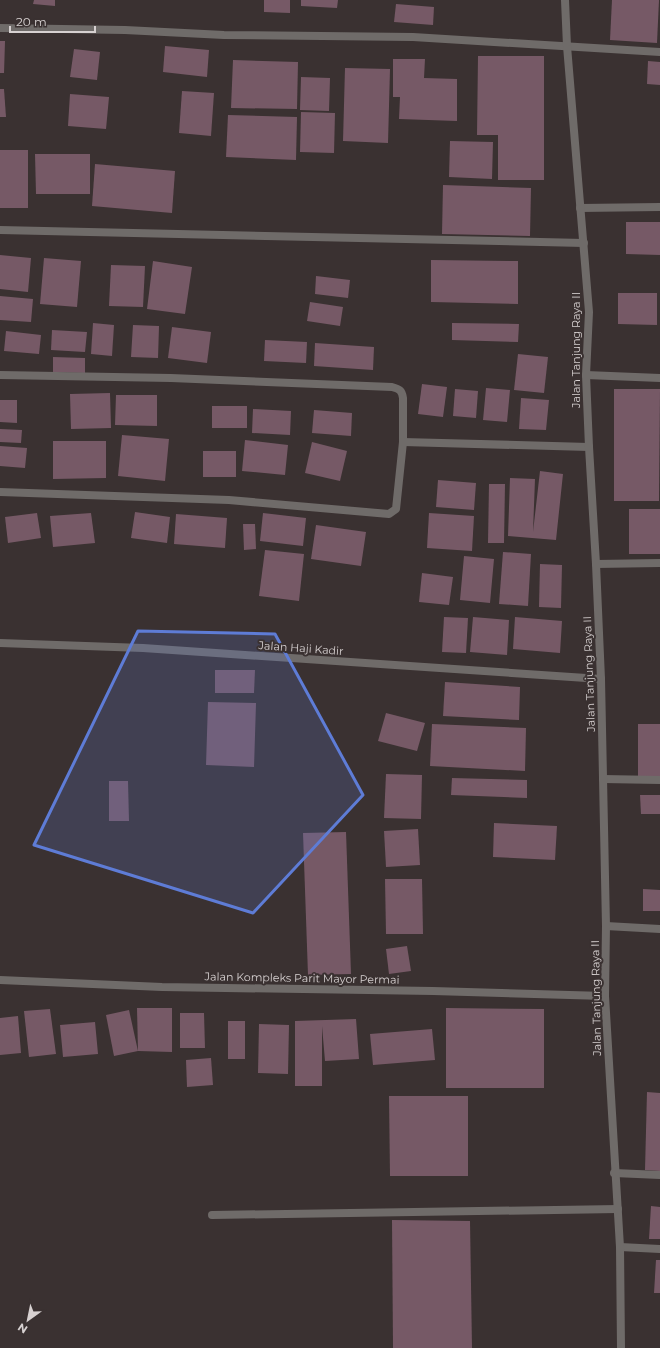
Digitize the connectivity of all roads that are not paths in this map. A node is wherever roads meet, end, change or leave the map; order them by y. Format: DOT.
graph roads {
  1 [pos="565,0"];
  2 [pos="0,28"];
  3 [pos="567,46"];
  4 [pos="660,52"];
  5 [pos="660,207"];
  6 [pos="580,208"];
  7 [pos="0,230"];
  8 [pos="584,243"];
  9 [pos="0,375"];
  10 [pos="586,375"];
  11 [pos="660,378"];
  12 [pos="403,442"];
  13 [pos="589,447"];
  14 [pos="0,492"];
  15 [pos="660,563"];
  16 [pos="596,564"];
  17 [pos="0,642"];
  18 [pos="601,679"];
  19 [pos="603,779"];
  20 [pos="660,780"];
  21 [pos="606,926"];
  22 [pos="660,929"];
  23 [pos="0,980"];
  24 [pos="604,996"];
  25 [pos="614,1173"];
  26 [pos="660,1175"];
  27 [pos="618,1210"];
  28 [pos="212,1215"];
  29 [pos="620,1247"];
  30 [pos="660,1249"];
  31 [pos="621,1348"];
  1 -- 3 [label="street, Jalan Tanjung Raya II"];
  2 -- 3 [label="street"];
  3 -- 4 [label="street"];
  3 -- 6 [label="street, Jalan Tanjung Raya II"];
  5 -- 6 [label="street"];
  6 -- 8 [label="street, Jalan Tanjung Raya II"];
  7 -- 8 [label="street"];
  8 -- 10 [label="street, Jalan Tanjung Raya II"];
  9 -- 12 [label="street"];
  10 -- 11 [label="street"];
  10 -- 13 [label="street, Jalan Tanjung Raya II"];
  12 -- 13 [label="street"];
  12 -- 14 [label="street"];
  13 -- 16 [label="street, Jalan Tanjung Raya II"];
  15 -- 16 [label="street"];
  16 -- 18 [label="street, Jalan Tanjung Raya II"];
  17 -- 18 [label="street, Jalan Haji Kadir"];
  18 -- 19 [label="street, Jalan Tanjung Raya II"];
  19 -- 20 [label="street"];
  19 -- 21 [label="street, Jalan Tanjung Raya II"];
  21 -- 22 [label="street"];
  21 -- 24 [label="street, Jalan Tanjung Raya II"];
  23 -- 24 [label="street, Jalan Kompleks Parit Mayor Permai"];
  24 -- 25 [label="street, Jalan Tanjung Raya II"];
  25 -- 26 [label="street"];
  25 -- 27 [label="street, Jalan Tanjung Raya II"];
  27 -- 28 [label="street"];
  27 -- 29 [label="street, Jalan Tanjung Raya II"];
  29 -- 30 [label="street"];
  29 -- 31 [label="street, Jalan Tanjung Raya II"];
}
